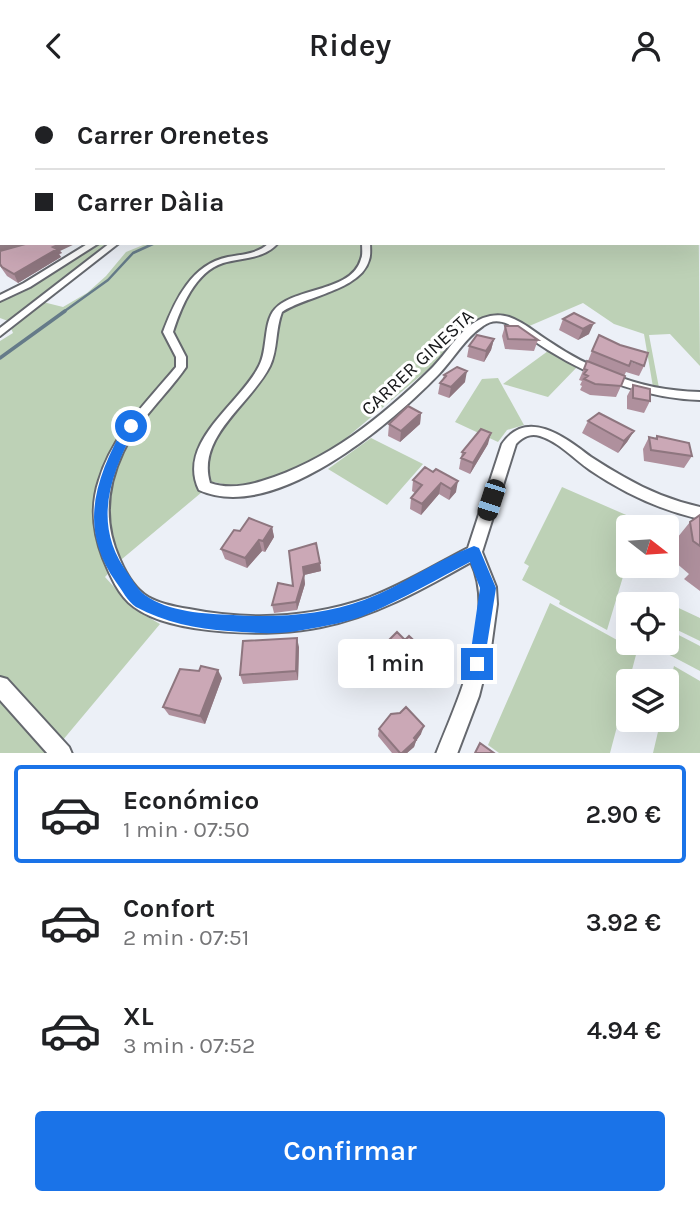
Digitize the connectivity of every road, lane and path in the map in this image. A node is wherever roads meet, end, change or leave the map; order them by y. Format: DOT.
graph roads {
  1 [pos="92,245"];
  2 [pos="112,245"];
  3 [pos="271,245"];
  4 [pos="366,245"];
  5 [pos="0,298"];
  6 [pos="0,333"];
  7 [pos="700,396"];
  8 [pos="700,513"];
  9 [pos="474,552"];
  10 [pos="0,686"];
  11 [pos="61,753"];
  12 [pos="446,753"];
  1 -- 5 [label="street"];
  2 -- 6 [label="street"];
  3 -- 9 [label="street"];
  4 -- 7 [label="street, CARRER GINESTA"];
  8 -- 9 [label="street"];
  9 -- 12 [label="street"];
  10 -- 11 [label="street"];
}
